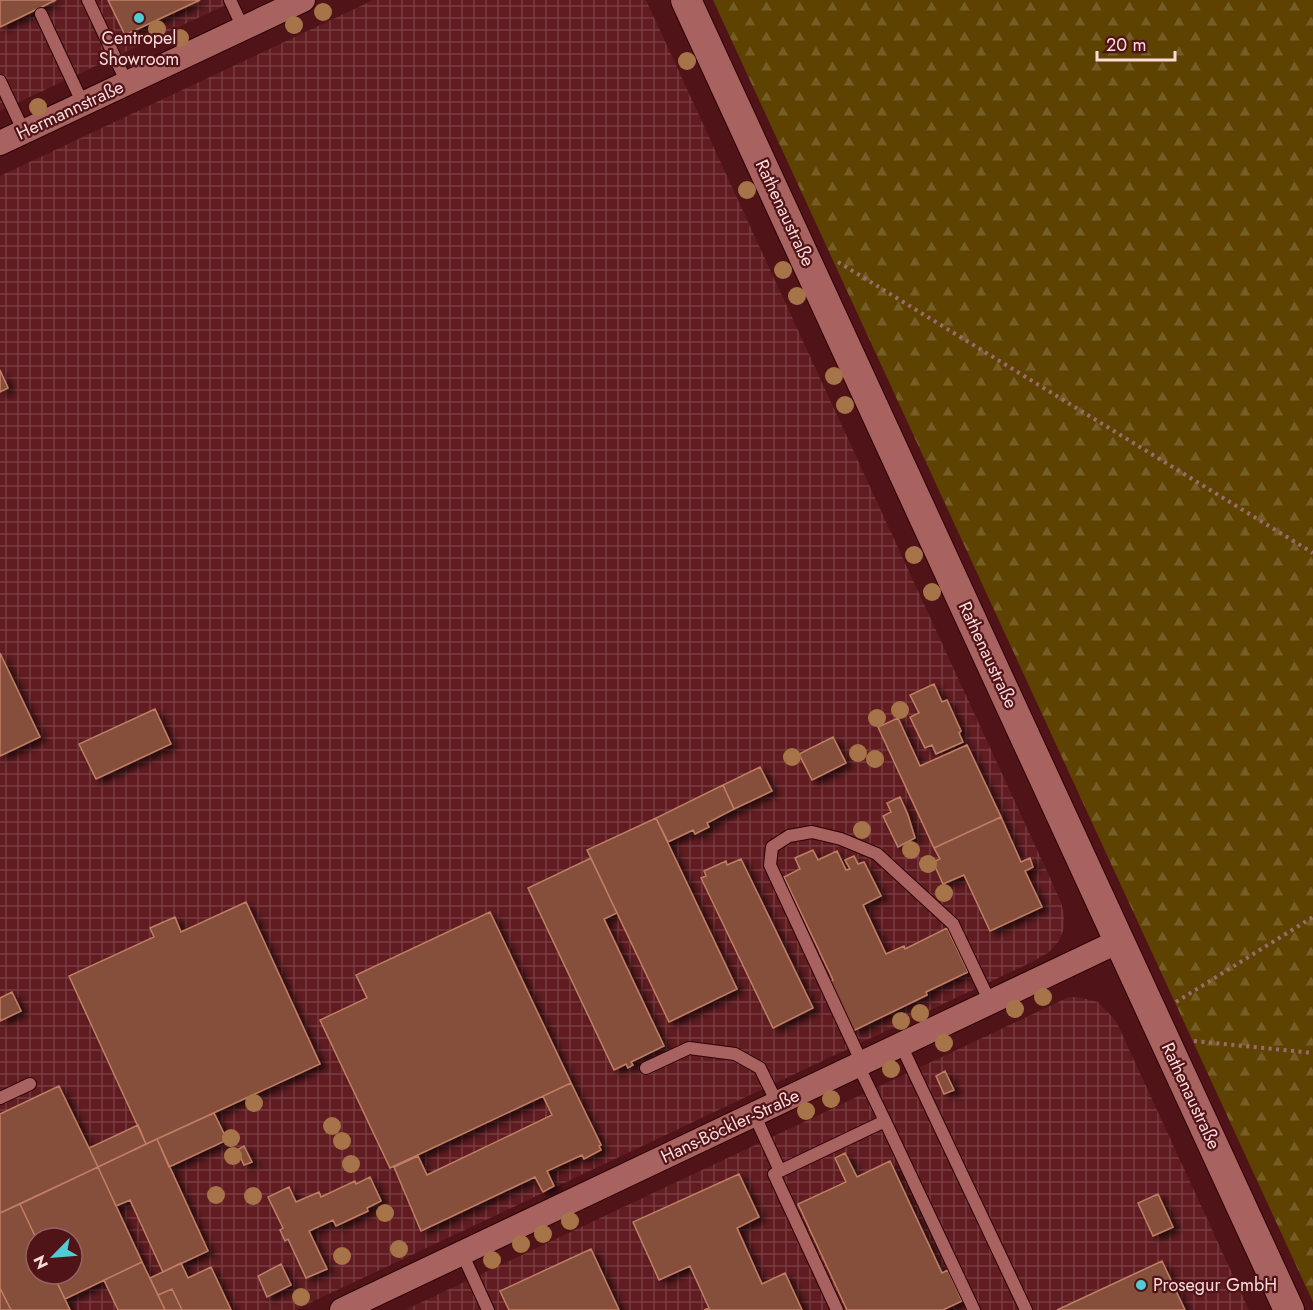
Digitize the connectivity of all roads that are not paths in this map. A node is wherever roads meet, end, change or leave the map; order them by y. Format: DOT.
graph roads {
  1 [pos="88,0"];
  2 [pos="230,0"];
  3 [pos="303,0"];
  4 [pos="686,0"];
  5 [pos="40,14"];
  6 [pos="243,28"];
  7 [pos="0,81"];
  8 [pos="128,83"];
  9 [pos="83,104"];
  10 [pos="24,132"];
  11 [pos="0,143"];
  12 [pos="1119,941"];
  13 [pos="990,1002"];
  14 [pos="901,1045"];
  15 [pos="860,1064"];
  16 [pos="646,1068"];
  17 [pos="30,1084"];
  18 [pos="0,1098"];
  19 [pos="777,1103"];
  20 [pos="754,1114"];
  21 [pos="885,1121"];
  22 [pos="780,1171"];
  23 [pos="462,1253"];
  24 [pos="342,1310"];
  25 [pos="488,1310"];
  26 [pos="837,1310"];
  27 [pos="974,1310"];
  28 [pos="1026,1310"];
  29 [pos="1289,1310"];
  1 -- 8 [label="lane"];
  2 -- 6 [label="lane"];
  3 -- 6 [label="street, Hermannstraße"];
  4 -- 12 [label="street, Rathenaustraße"];
  5 -- 9 [label="lane"];
  6 -- 8 [label="street, Hermannstraße"];
  7 -- 10 [label="lane"];
  8 -- 9 [label="street, Hermannstraße"];
  9 -- 10 [label="street, Hermannstraße"];
  10 -- 11 [label="street, Hermannstraße"];
  12 -- 13 [label="street, Hans-Böckler-Straße"];
  12 -- 29 [label="street, Rathenaustraße"];
  13 -- 14 [label="street, Hans-Böckler-Straße"];
  13 -- 15 [label="lane"];
  14 -- 15 [label="street, Hans-Böckler-Straße"];
  14 -- 28 [label="lane"];
  15 -- 19 [label="street, Hans-Böckler-Straße"];
  15 -- 21 [label="lane"];
  16 -- 19 [label="lane"];
  17 -- 18 [label="lane"];
  19 -- 20 [label="street, Hans-Böckler-Straße"];
  20 -- 22 [label="lane"];
  20 -- 23 [label="street, Hans-Böckler-Straße"];
  21 -- 22 [label="lane"];
  21 -- 27 [label="lane"];
  22 -- 26 [label="lane"];
  23 -- 24 [label="street, Hans-Böckler-Straße"];
  23 -- 25 [label="lane"];
}
